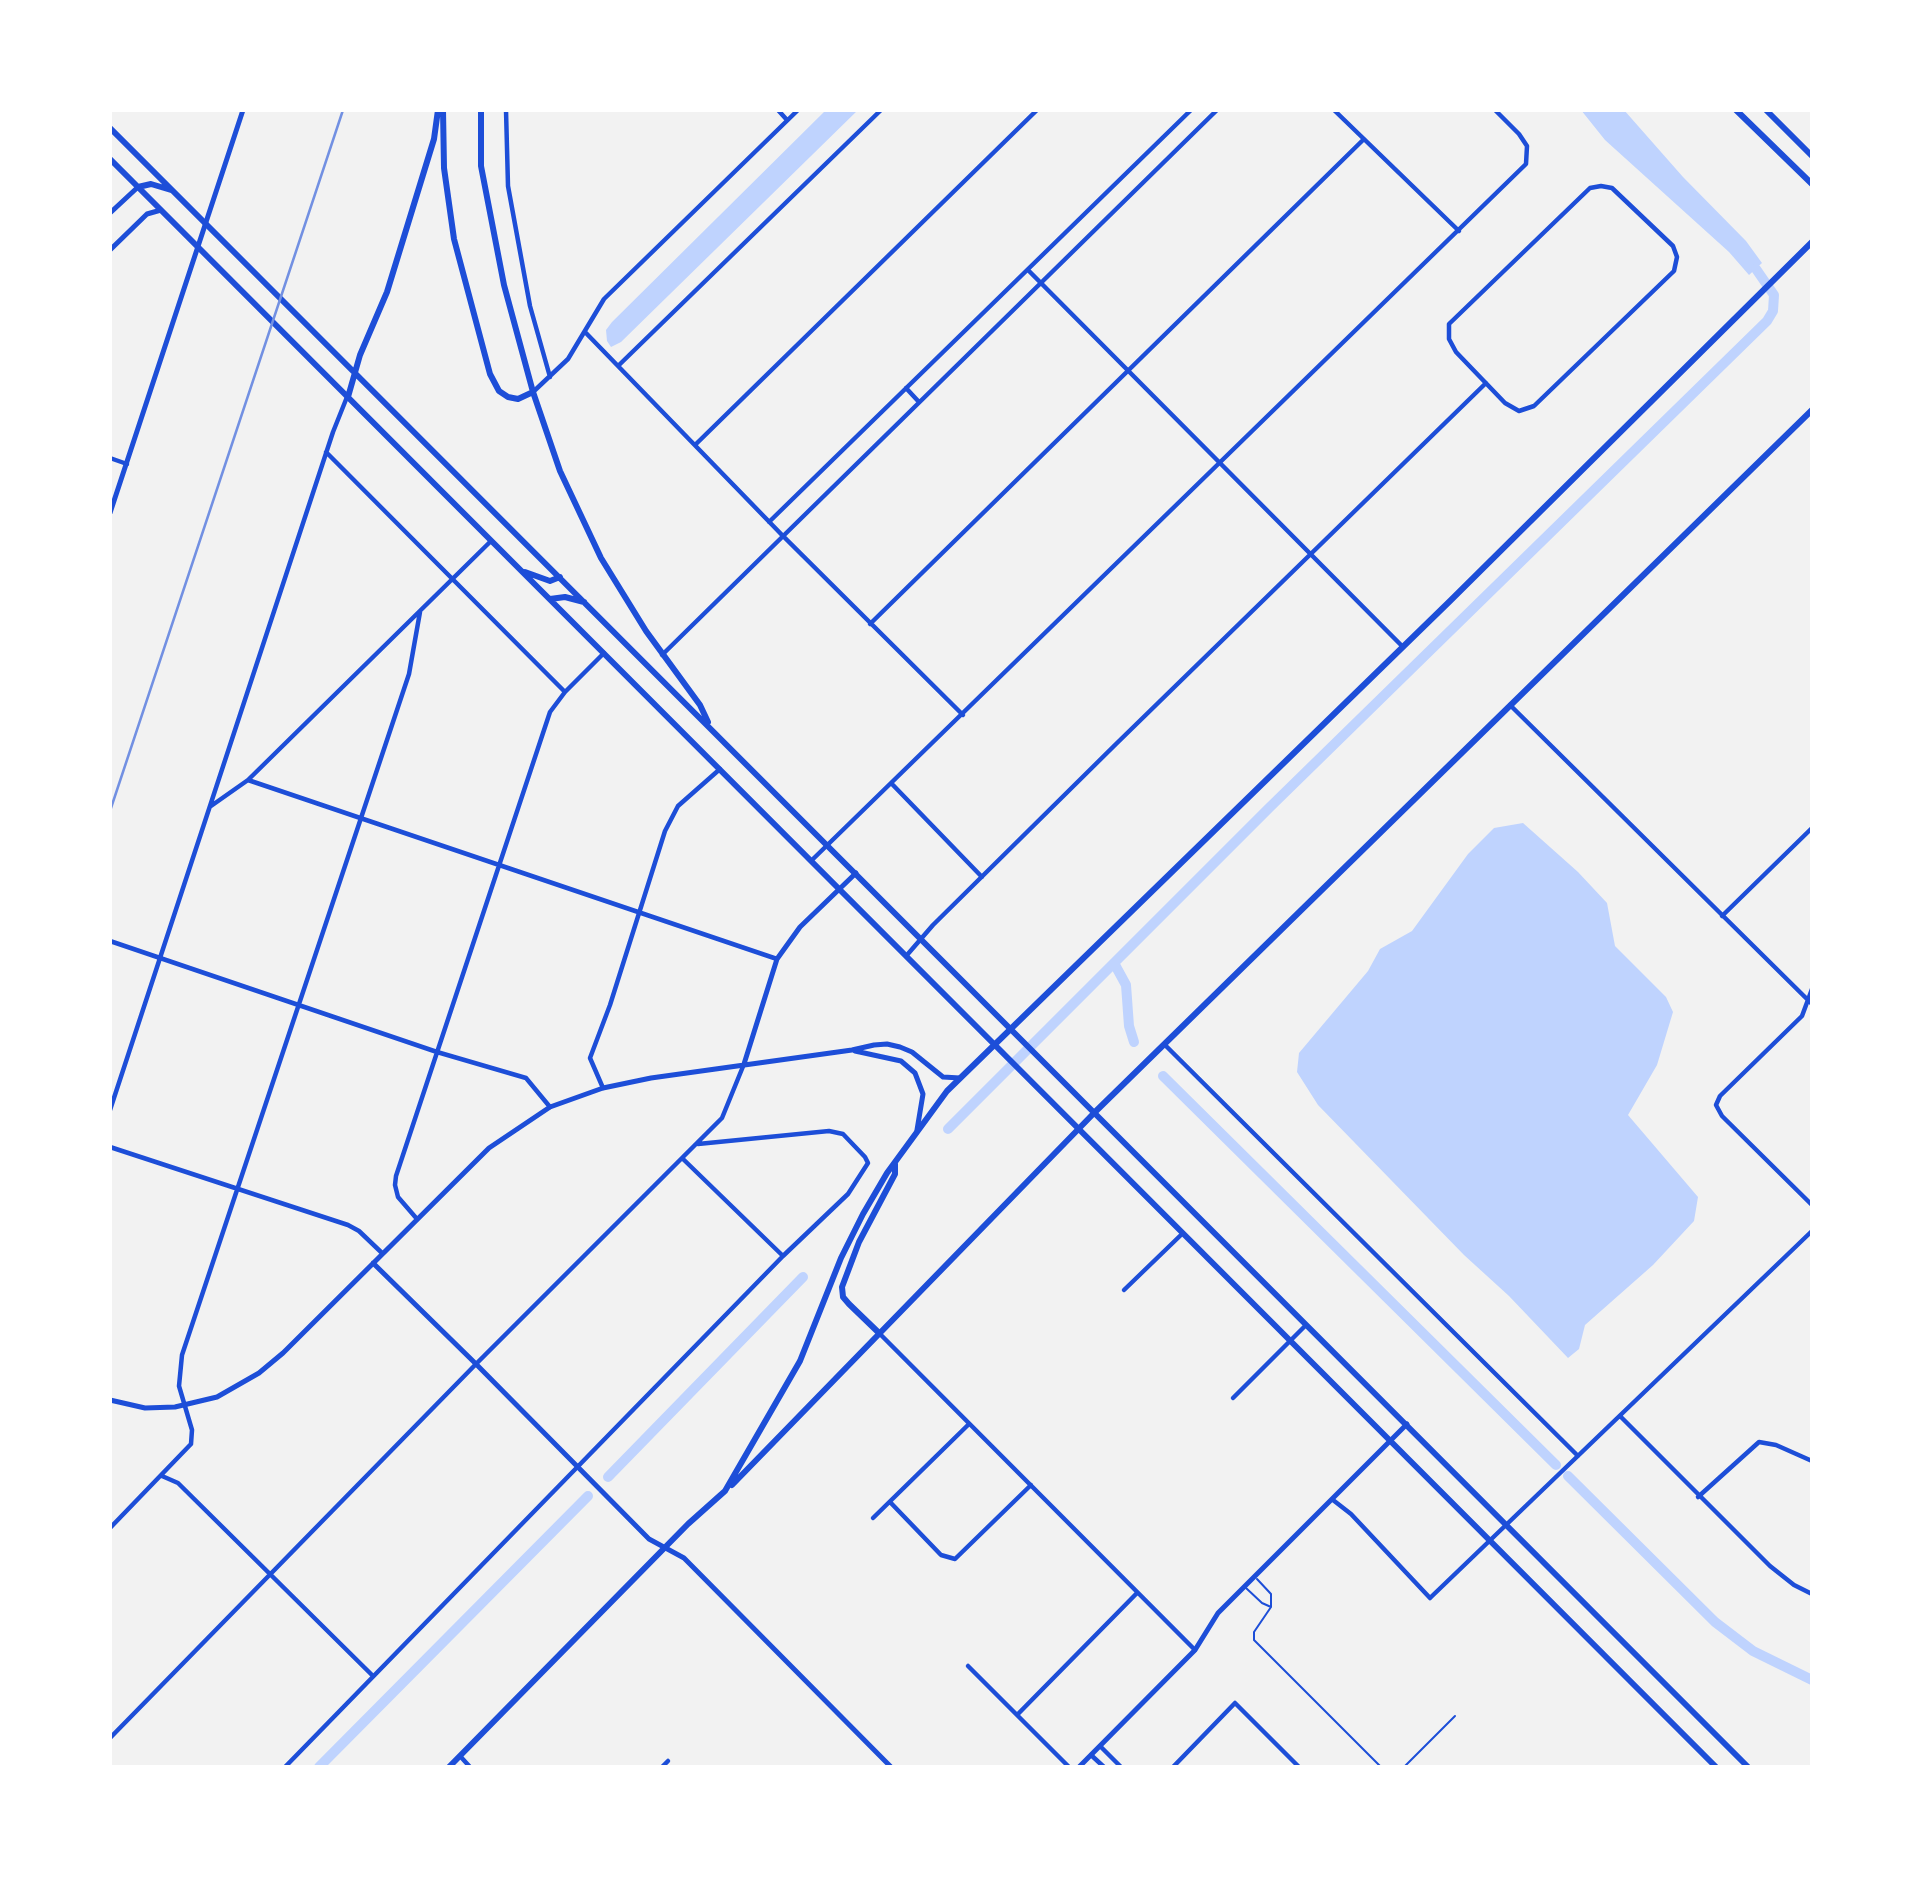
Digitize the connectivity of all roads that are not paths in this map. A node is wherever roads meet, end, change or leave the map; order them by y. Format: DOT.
graph roads {
  1 [pos="243,110"];
  2 [pos="440,110"];
  3 [pos="481,110"];
  4 [pos="506,110"];
  5 [pos="778,110"];
  6 [pos="798,110"];
  7 [pos="881,110"];
  8 [pos="1037,110"];
  9 [pos="1191,110"];
  10 [pos="1217,110"];
  11 [pos="1334,110"];
  12 [pos="1495,110"];
  13 [pos="1737,110"];
  14 [pos="1766,110"];
  15 [pos="787,120"];
  16 [pos="110,128"];
  17 [pos="1364,139"];
  18 [pos="1812,156"];
  19 [pos="110,159"];
  20 [pos="1812,184"];
  21 [pos="138,187"];
  22 [pos="173,190"];
  23 [pos="161,210"];
  24 [pos="110,212"];
  25 [pos="206,224"];
  26 [pos="1458,230"];
  27 [pos="1812,242"];
  28 [pos="198,248"];
  29 [pos="110,250"];
  30 [pos="1028,270"];
  31 [pos="1041,283"];
  32 [pos="585,332"];
  33 [pos="618,366"];
  34 [pos="1128,370"];
  35 [pos="355,372"];
  36 [pos="551,378"];
  37 [pos="1486,383"];
  38 [pos="906,388"];
  39 [pos="533,392"];
  40 [pos="348,397"];
  41 [pos="919,402"];
  42 [pos="1812,410"];
  43 [pos="695,445"];
  44 [pos="326,453"];
  45 [pos="110,458"];
  46 [pos="1221,463"];
  47 [pos="127,464"];
  48 [pos="110,513"];
  49 [pos="769,522"];
  50 [pos="782,536"];
  51 [pos="491,541"];
  52 [pos="1312,556"];
  53 [pos="520,569"];
  54 [pos="560,577"];
  55 [pos="452,580"];
  56 [pos="550,599"];
  57 [pos="586,603"];
  58 [pos="420,612"];
  59 [pos="870,624"];
  60 [pos="1403,647"];
  61 [pos="604,653"];
  62 [pos="662,655"];
  63 [pos="565,692"];
  64 [pos="1510,705"];
  65 [pos="963,715"];
  66 [pos="710,727"];
  67 [pos="720,769"];
  68 [pos="248,780"];
  69 [pos="892,784"];
  70 [pos="210,806"];
  71 [pos="362,819"];
  72 [pos="1812,828"];
  73 [pos="828,845"];
  74 [pos="812,860"];
  75 [pos="499,865"];
  76 [pos="856,873"];
  77 [pos="982,877"];
  78 [pos="840,889"];
  79 [pos="638,911"];
  80 [pos="1722,916"];
  81 [pos="922,938"];
  82 [pos="110,941"];
  83 [pos="906,955"];
  84 [pos="158,958"];
  85 [pos="778,959"];
  86 [pos="1812,989"];
  87 [pos="1810,1002"];
  88 [pos="301,1004"];
  89 [pos="1012,1029"];
  90 [pos="995,1044"];
  91 [pos="1164,1044"];
  92 [pos="852,1050"];
  93 [pos="437,1052"];
  94 [pos="744,1064"];
  95 [pos="960,1078"];
  96 [pos="603,1088"];
  97 [pos="550,1107"];
  98 [pos="110,1110"];
  99 [pos="1095,1112"];
  100 [pos="1080,1128"];
  101 [pos="918,1130"];
  102 [pos="698,1144"];
  103 [pos="110,1147"];
  104 [pos="682,1158"];
  105 [pos="895,1162"];
  106 [pos="238,1189"];
  107 [pos="1812,1205"];
  108 [pos="417,1219"];
  109 [pos="1812,1231"];
  110 [pos="1183,1233"];
  111 [pos="382,1253"];
  112 [pos="783,1256"];
  113 [pos="373,1263"];
  114 [pos="1124,1290"];
  115 [pos="1307,1324"];
  116 [pos="878,1332"];
  117 [pos="1291,1340"];
  118 [pos="476,1364"];
  119 [pos="1233,1398"];
  120 [pos="110,1400"];
  121 [pos="185,1405"];
  122 [pos="1620,1416"];
  123 [pos="969,1424"];
  124 [pos="1407,1424"];
  125 [pos="1391,1441"];
  126 [pos="1578,1456"];
  127 [pos="1812,1461"];
  128 [pos="578,1467"];
  129 [pos="163,1476"];
  130 [pos="1031,1485"];
  131 [pos="725,1491"];
  132 [pos="1698,1497"];
  133 [pos="1333,1500"];
  134 [pos="890,1502"];
  135 [pos="873,1518"];
  136 [pos="1506,1524"];
  137 [pos="110,1528"];
  138 [pos="1490,1540"];
  139 [pos="666,1547"];
  140 [pos="271,1575"];
  141 [pos="1255,1577"];
  142 [pos="1245,1587"];
  143 [pos="1138,1593"];
  144 [pos="1812,1594"];
  145 [pos="1271,1606"];
  146 [pos="1195,1650"];
  147 [pos="968,1666"];
  148 [pos="373,1676"];
  149 [pos="1017,1715"];
  150 [pos="1455,1716"];
  151 [pos="110,1738"];
  152 [pos="1100,1746"];
  153 [pos="1091,1755"];
  154 [pos="460,1756"];
  155 [pos="668,1761"];
  156 [pos="285,1767"];
  157 [pos="449,1767"];
  158 [pos="470,1767"];
  159 [pos="662,1767"];
  160 [pos="891,1767"];
  161 [pos="1069,1767"];
  162 [pos="1079,1767"];
  163 [pos="1104,1767"];
  164 [pos="1121,1767"];
  165 [pos="1172,1767"];
  166 [pos="1300,1767"];
  167 [pos="1381,1767"];
  168 [pos="1404,1767"];
  169 [pos="1716,1767"];
  170 [pos="1748,1767"];
  1 -- 25 [label="street"];
  2 -- 35 [label="main road"];
  2 -- 39 [label="main road"];
  3 -- 39 [label="main road"];
  4 -- 36 [label="street"];
  5 -- 15 [label="street"];
  6 -- 15 [label="street"];
  7 -- 33 [label="street"];
  8 -- 43 [label="street"];
  9 -- 30 [label="street"];
  10 -- 31 [label="street"];
  11 -- 17 [label="street"];
  12 -- 26 [label="street"];
  13 -- 20 [label="main road"];
  14 -- 18 [label="main road"];
  15 -- 32 [label="street"];
  16 -- 22 [label="main road"];
  17 -- 26 [label="street"];
  17 -- 34 [label="street"];
  19 -- 21 [label="main road"];
  21 -- 22 [label="main road"];
  21 -- 23 [label="main road"];
  21 -- 24 [label="street"];
  22 -- 25 [label="main road"];
  23 -- 28 [label="main road"];
  23 -- 29 [label="street"];
  25 -- 28 [label="street"];
  25 -- 35 [label="main road"];
  26 -- 46 [label="street"];
  27 -- 60 [label="main road"];
  28 -- 40 [label="main road"];
  28 -- 47 [label="street"];
  30 -- 31 [label="street"];
  30 -- 38 [label="street"];
  31 -- 34 [label="street"];
  31 -- 41 [label="street"];
  32 -- 33 [label="street"];
  32 -- 36 [label="street"];
  33 -- 43 [label="street"];
  34 -- 46 [label="street"];
  34 -- 59 [label="street"];
  35 -- 40 [label="main road"];
  35 -- 54 [label="main road"];
  36 -- 39 [label="street"];
  37 -- 37 [label="street"];
  37 -- 52 [label="street"];
  38 -- 41 [label="street"];
  38 -- 49 [label="street"];
  39 -- 62 [label="main road"];
  40 -- 44 [label="street"];
  40 -- 51 [label="main road"];
  41 -- 50 [label="street"];
  42 -- 64 [label="main road"];
  43 -- 49 [label="street"];
  44 -- 55 [label="street"];
  44 -- 70 [label="street"];
  45 -- 47 [label="street"];
  46 -- 52 [label="street"];
  46 -- 65 [label="street"];
  47 -- 48 [label="street"];
  49 -- 50 [label="street"];
  50 -- 59 [label="street"];
  50 -- 62 [label="street"];
  51 -- 53 [label="main road"];
  51 -- 55 [label="street"];
  52 -- 60 [label="street"];
  52 -- 77 [label="street"];
  53 -- 54 [label="main road"];
  53 -- 56 [label="main road"];
  54 -- 57 [label="main road"];
  55 -- 58 [label="street"];
  55 -- 63 [label="street"];
  56 -- 57 [label="main road"];
  56 -- 61 [label="main road"];
  57 -- 66 [label="main road"];
  58 -- 68 [label="street"];
  58 -- 71 [label="street"];
  59 -- 65 [label="street"];
  60 -- 89 [label="main road"];
  61 -- 63 [label="street"];
  61 -- 67 [label="main road"];
  62 -- 66 [label="main road"];
  63 -- 75 [label="street"];
  64 -- 80 [label="street"];
  64 -- 91 [label="main road"];
  65 -- 69 [label="street"];
  66 -- 73 [label="main road"];
  67 -- 74 [label="main road"];
  67 -- 79 [label="street"];
  68 -- 70 [label="street"];
  68 -- 71 [label="street"];
  69 -- 73 [label="street"];
  69 -- 77 [label="street"];
  70 -- 84 [label="street"];
  71 -- 75 [label="street"];
  71 -- 88 [label="street"];
  72 -- 80 [label="street"];
  73 -- 74 [label="street"];
  73 -- 76 [label="main road"];
  74 -- 78 [label="main road"];
  75 -- 79 [label="street"];
  75 -- 93 [label="street"];
  76 -- 78 [label="street"];
  76 -- 81 [label="main road"];
  77 -- 81 [label="street"];
  78 -- 83 [label="main road"];
  78 -- 85 [label="street"];
  79 -- 85 [label="street"];
  79 -- 96 [label="street"];
  80 -- 87 [label="street"];
  81 -- 83 [label="street"];
  81 -- 89 [label="main road"];
  82 -- 84 [label="street"];
  83 -- 90 [label="main road"];
  84 -- 88 [label="street"];
  84 -- 98 [label="street"];
  85 -- 94 [label="street"];
  86 -- 87 [label="street"];
  87 -- 107 [label="street"];
  88 -- 93 [label="street"];
  88 -- 106 [label="street"];
  89 -- 90 [label="main road"];
  89 -- 99 [label="main road"];
  90 -- 95 [label="main road"];
  90 -- 100 [label="main road"];
  91 -- 99 [label="main road"];
  91 -- 126 [label="street"];
  92 -- 94 [label="street"];
  92 -- 95 [label="street"];
  92 -- 101 [label="street"];
  93 -- 97 [label="street"];
  93 -- 108 [label="street"];
  94 -- 96 [label="street"];
  94 -- 102 [label="street"];
  95 -- 101 [label="main road"];
  96 -- 97 [label="street"];
  97 -- 108 [label="street"];
  99 -- 100 [label="main road"];
  99 -- 115 [label="main road"];
  100 -- 110 [label="main road"];
  100 -- 116 [label="main road"];
  101 -- 105 [label="main road"];
  102 -- 104 [label="street"];
  102 -- 112 [label="street"];
  103 -- 106 [label="street"];
  104 -- 112 [label="street"];
  104 -- 118 [label="street"];
  105 -- 116 [label="main road"];
  105 -- 131 [label="main road"];
  106 -- 111 [label="street"];
  106 -- 121 [label="street"];
  108 -- 111 [label="street"];
  109 -- 122 [label="street"];
  110 -- 114 [label="street"];
  110 -- 117 [label="main road"];
  111 -- 113 [label="street"];
  112 -- 128 [label="street"];
  113 -- 118 [label="street"];
  113 -- 121 [label="street"];
  115 -- 117 [label="street"];
  115 -- 124 [label="main road"];
  116 -- 123 [label="street"];
  116 -- 131 [label="main road"];
  117 -- 119 [label="street"];
  117 -- 125 [label="main road"];
  118 -- 128 [label="street"];
  118 -- 140 [label="street"];
  120 -- 121 [label="street"];
  121 -- 129 [label="street"];
  122 -- 126 [label="street"];
  122 -- 132 [label="street"];
  123 -- 130 [label="street"];
  123 -- 134 [label="street"];
  124 -- 125 [label="street"];
  124 -- 136 [label="main road"];
  125 -- 133 [label="street"];
  125 -- 138 [label="main road"];
  126 -- 136 [label="street"];
  127 -- 132 [label="street"];
  128 -- 139 [label="street"];
  128 -- 148 [label="street"];
  129 -- 137 [label="street"];
  129 -- 140 [label="street"];
  130 -- 134 [label="street"];
  130 -- 143 [label="street"];
  131 -- 139 [label="main road"];
  132 -- 144 [label="street"];
  133 -- 138 [label="street"];
  133 -- 141 [label="street"];
  134 -- 135 [label="street"];
  136 -- 138 [label="street"];
  136 -- 170 [label="main road"];
  138 -- 169 [label="main road"];
  139 -- 154 [label="main road"];
  139 -- 160 [label="street"];
  140 -- 148 [label="street"];
  140 -- 151 [label="street"];
  141 -- 142 [label="street"];
  141 -- 145 [label="lane"];
  142 -- 145 [label="lane"];
  142 -- 146 [label="street"];
  143 -- 146 [label="street"];
  143 -- 149 [label="street"];
  145 -- 167 [label="lane"];
  146 -- 152 [label="street"];
  147 -- 149 [label="street"];
  148 -- 156 [label="street"];
  149 -- 161 [label="street"];
  150 -- 168 [label="lane"];
  152 -- 153 [label="street"];
  152 -- 164 [label="street"];
  153 -- 162 [label="street"];
  153 -- 163 [label="street"];
  154 -- 157 [label="main road"];
  154 -- 158 [label="street"];
  155 -- 159 [label="street"];
  165 -- 166 [label="street"];
}
